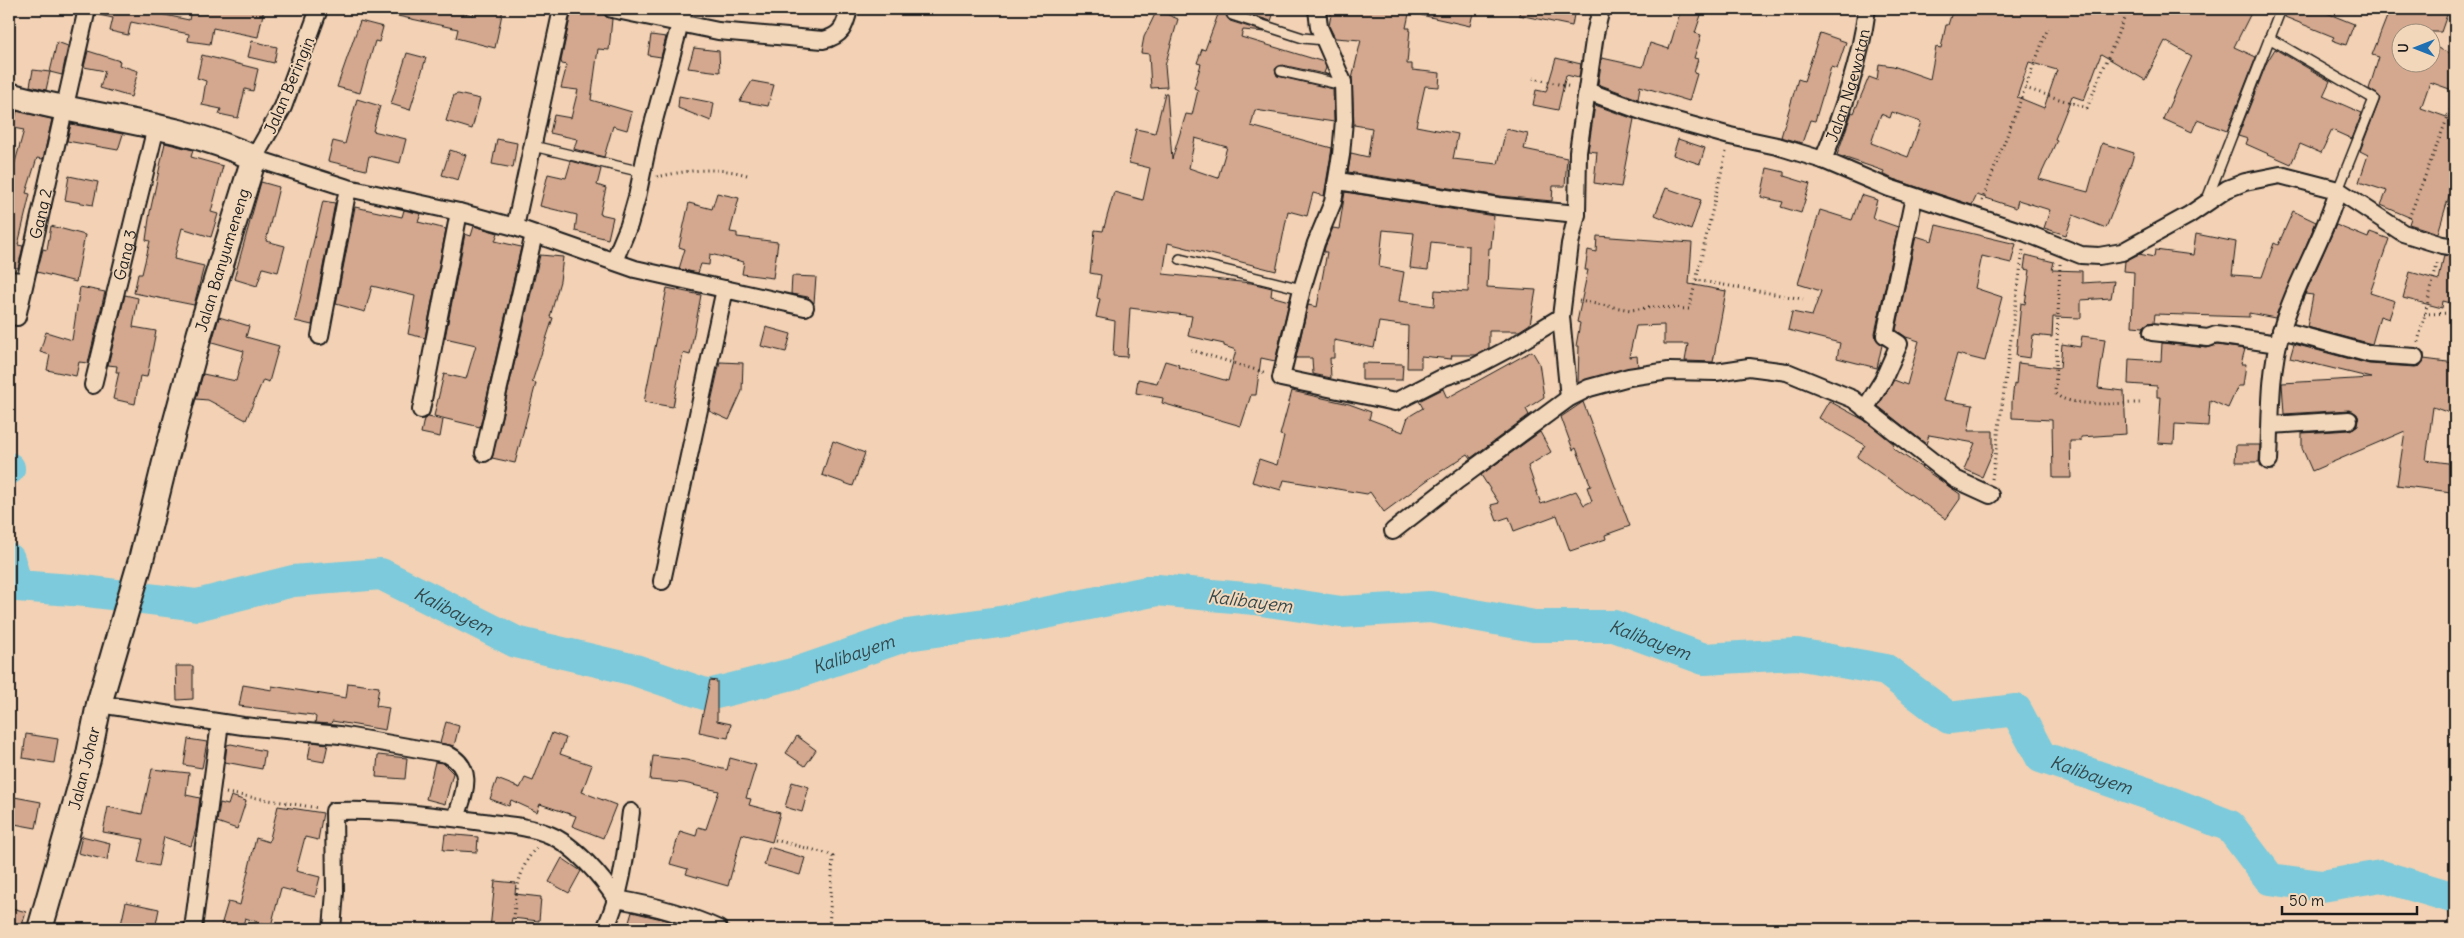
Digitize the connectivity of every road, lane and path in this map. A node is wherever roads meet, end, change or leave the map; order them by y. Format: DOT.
graph roads {
  1 [pos="87,9"];
  2 [pos="319,9"];
  3 [pos="562,9"];
  4 [pos="612,9"];
  5 [pos="849,9"];
  6 [pos="1317,9"];
  7 [pos="1601,9"];
  8 [pos="1867,9"];
  9 [pos="2128,9"];
  10 [pos="2281,9"];
  11 [pos="1232,15"];
  12 [pos="682,16"];
  13 [pos="2048,28"];
  14 [pos="2269,38"];
  15 [pos="1324,40"];
  16 [pos="1281,71"];
  17 [pos="1533,78"];
  18 [pos="1343,84"];
  19 [pos="2025,88"];
  20 [pos="1587,91"];
  21 [pos="9,96"];
  22 [pos="2455,98"];
  23 [pos="63,110"];
  24 [pos="156,127"];
  25 [pos="1730,136"];
  26 [pos="533,146"];
  27 [pos="254,158"];
  28 [pos="1823,160"];
  29 [pos="642,172"];
  30 [pos="750,176"];
  31 [pos="1338,181"];
  32 [pos="348,188"];
  33 [pos="2338,190"];
  34 [pos="637,197"];
  35 [pos="1914,197"];
  36 [pos="2206,202"];
  37 [pos="459,212"];
  38 [pos="1577,214"];
  39 [pos="1976,216"];
  40 [pos="515,227"];
  41 [pos="2026,233"];
  42 [pos="2403,233"];
  43 [pos="534,234"];
  44 [pos="2449,246"];
  45 [pos="2061,247"];
  46 [pos="1180,259"];
  47 [pos="614,261"];
  48 [pos="1696,280"];
  49 [pos="16,281"];
  50 [pos="725,289"];
  51 [pos="1302,289"];
  52 [pos="1563,298"];
  53 [pos="1803,298"];
  54 [pos="805,307"];
  55 [pos="2455,313"];
  56 [pos="2424,314"];
  57 [pos="1561,317"];
  58 [pos="17,318"];
  59 [pos="2152,332"];
  60 [pos="320,336"];
  61 [pos="2280,337"];
  62 [pos="1191,350"];
  63 [pos="2415,357"];
  64 [pos="1281,378"];
  65 [pos="93,384"];
  66 [pos="1569,398"];
  67 [pos="2140,403"];
  68 [pos="1865,409"];
  69 [pos="421,410"];
  70 [pos="2349,420"];
  71 [pos="2271,425"];
  72 [pos="484,453"];
  73 [pos="2269,461"];
  74 [pos="1990,495"];
  75 [pos="1393,531"];
  76 [pos="662,581"];
  77 [pos="127,608"];
  78 [pos="99,704"];
  79 [pos="220,723"];
  80 [pos="211,791"];
  81 [pos="334,811"];
  82 [pos="631,812"];
  83 [pos="456,818"];
  84 [pos="551,836"];
  85 [pos="775,840"];
  86 [pos="616,898"];
  87 [pos="40,929"];
  88 [pos="193,929"];
  89 [pos="332,929"];
  90 [pos="514,929"];
  91 [pos="605,929"];
  92 [pos="719,929"];
  93 [pos="829,929"];
  1 -- 23 [label="street, Gang 2"];
  2 -- 27 [label="street, Jalan Beringin"];
  3 -- 26 [label="street"];
  4 -- 12 [label="street"];
  5 -- 12 [label="street"];
  6 -- 15 [label="street"];
  7 -- 20 [label="street"];
  8 -- 28 [label="street, Jalan Ngewotan"];
  9 -- 19 [label="path"];
  10 -- 14 [label="lane"];
  11 -- 15 [label="lane"];
  12 -- 29 [label="street"];
  13 -- 19 [label="path"];
  14 -- 33 [label="lane"];
  14 -- 36 [label="lane"];
  15 -- 18 [label="street"];
  16 -- 18 [label="lane"];
  17 -- 20 [label="path"];
  18 -- 31 [label="street"];
  19 -- 39 [label="path"];
  20 -- 25 [label="street"];
  20 -- 38 [label="street"];
  21 -- 23 [label="street"];
  22 -- 42 [label="path"];
  23 -- 24 [label="street"];
  23 -- 49 [label="street, Gang 2"];
  24 -- 27 [label="street"];
  24 -- 65 [label="street, Gang 3"];
  25 -- 28 [label="street"];
  25 -- 48 [label="path"];
  26 -- 29 [label="lane"];
  26 -- 40 [label="street"];
  27 -- 32 [label="street"];
  27 -- 77 [label="street, Jalan Banyumeneng"];
  28 -- 35 [label="street"];
  29 -- 34 [label="street"];
  30 -- 34 [label="path"];
  31 -- 38 [label="street"];
  31 -- 51 [label="street"];
  32 -- 37 [label="street"];
  32 -- 60 [label="street"];
  33 -- 36 [label="street"];
  33 -- 42 [label="street"];
  33 -- 61 [label="street"];
  34 -- 47 [label="street"];
  35 -- 39 [label="street"];
  35 -- 68 [label="street"];
  36 -- 45 [label="street"];
  37 -- 40 [label="street"];
  37 -- 69 [label="street"];
  38 -- 52 [label="street"];
  39 -- 41 [label="street"];
  40 -- 43 [label="street"];
  41 -- 45 [label="street"];
  41 -- 74 [label="path"];
  42 -- 44 [label="street"];
  43 -- 47 [label="street"];
  43 -- 72 [label="street"];
  44 -- 56 [label="path"];
  45 -- 67 [label="path"];
  46 -- 51 [label="lane"];
  47 -- 50 [label="street"];
  48 -- 52 [label="path"];
  48 -- 53 [label="path"];
  49 -- 58 [label="street, Gang 2"];
  50 -- 54 [label="street"];
  50 -- 76 [label="street"];
  51 -- 64 [label="street"];
  52 -- 57 [label="street"];
  55 -- 56 [label="path"];
  56 -- 63 [label="path"];
  57 -- 64 [label="street"];
  57 -- 66 [label="street"];
  59 -- 61 [label="street"];
  61 -- 63 [label="street"];
  61 -- 71 [label="street"];
  62 -- 64 [label="path"];
  66 -- 68 [label="street"];
  66 -- 75 [label="street"];
  68 -- 74 [label="street"];
  70 -- 71 [label="street"];
  71 -- 73 [label="street"];
  77 -- 78 [label="street, Jalan Johar"];
  78 -- 79 [label="street"];
  78 -- 87 [label="street, Jalan Johar"];
  79 -- 80 [label="street"];
  79 -- 83 [label="street"];
  80 -- 81 [label="path"];
  80 -- 88 [label="street"];
  81 -- 83 [label="street"];
  81 -- 89 [label="street"];
  82 -- 86 [label="street"];
  83 -- 84 [label="street"];
  84 -- 86 [label="street"];
  84 -- 90 [label="path"];
  85 -- 93 [label="path"];
  86 -- 91 [label="street"];
  86 -- 92 [label="street"];
}
